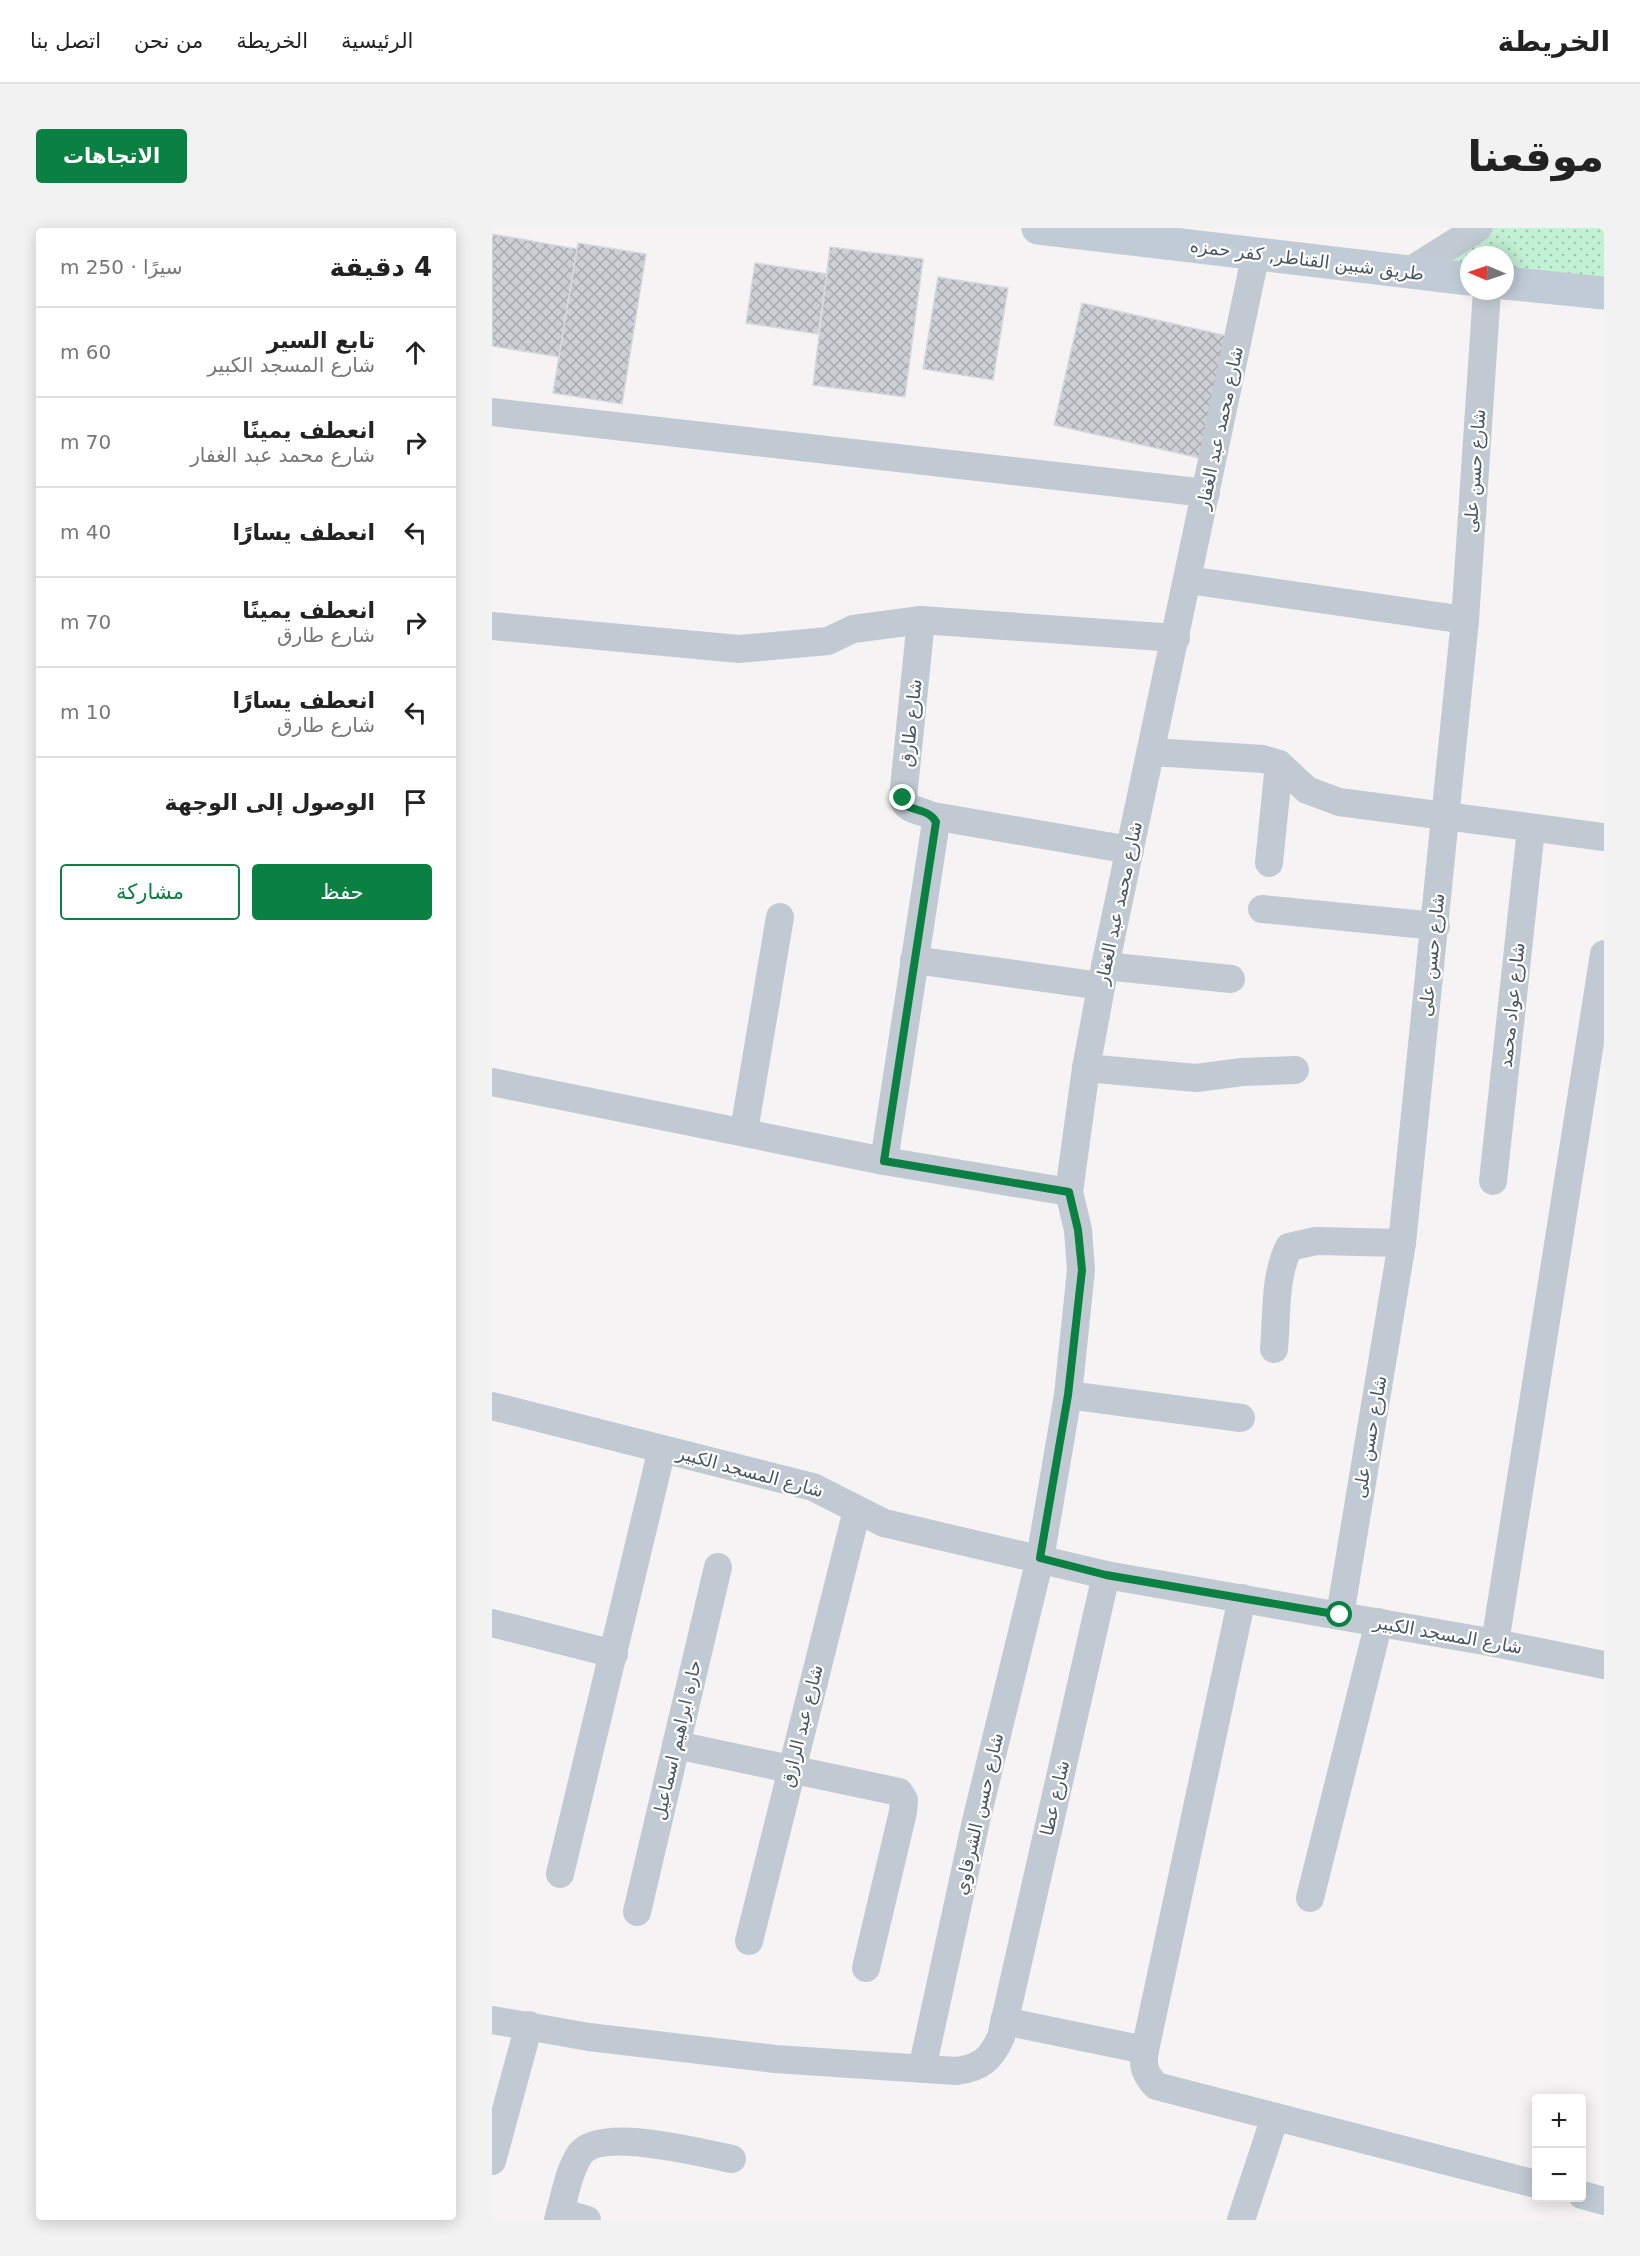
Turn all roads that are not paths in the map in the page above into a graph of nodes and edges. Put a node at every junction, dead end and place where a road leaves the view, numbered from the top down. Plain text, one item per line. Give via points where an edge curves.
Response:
1 (1038, 228) edge
2 (1478, 228) edge
3 (1256, 253) junction
4 (1408, 272) junction
5 (1460, 278) edge
6 (1514, 284) edge
7 (1604, 293) edge
8 (1486, 300) edge
9 (492, 412) edge
10 (1206, 493) junction
11 (1188, 580) junction
12 (921, 620) junction
13 (1466, 620) junction
14 (492, 626) edge
15 (1176, 638) junction
16 (1152, 752) junction
17 (1279, 764) junction
18 (1446, 815) junction
19 (933, 816) junction
20 (1531, 829) junction
21 (1604, 837) edge
22 (1130, 850) junction
23 (1269, 863) dead end
24 (1262, 909) dead end
25 (780, 917) dead end
26 (1436, 926) junction
27 (1604, 954) edge
28 (914, 960) junction
29 (1103, 976) junction
30 (1232, 979) dead end
31 (1086, 1068) junction
32 (1295, 1070) dead end
33 (492, 1082) edge
34 (744, 1131) junction
35 (884, 1161) junction
36 (1493, 1181) dead end
37 (1069, 1192) junction
38 (1402, 1244) junction
39 (1274, 1349) dead end
40 (1068, 1395) junction
41 (492, 1406) edge
42 (1241, 1418) dead end
43 (662, 1449) junction
44 (857, 1510) junction
45 (1040, 1558) junction
46 (718, 1567) dead end
47 (1106, 1575) junction
48 (1242, 1598) junction
49 (1340, 1615) junction
50 (1379, 1622) junction
51 (492, 1623) edge
52 (1495, 1643) junction
53 (614, 1654) junction
54 (1604, 1665) edge
55 (676, 1745) junction
56 (791, 1769) junction
57 (560, 1874) dead end
58 (1310, 1898) dead end
59 (637, 1912) dead end
60 (749, 1941) dead end
61 (866, 1968) dead end
62 (492, 2020) edge
63 (1004, 2021) junction
64 (530, 2025) junction
65 (1145, 2050) junction
66 (922, 2070) junction
67 (1275, 2117) junction
68 (732, 2158) dead end
69 (492, 2161) edge
70 (1532, 2183) edge
71 (1586, 2196) edge
72 (1604, 2201) edge
73 (559, 2216) edge
74 (587, 2220) edge
75 (1240, 2220) edge

1 - 3 main road, طريق شبين القناطر, كفر حمزه
2 - 4 street
3 - 4 main road, طريق شبين القناطر, كفر حمزه
3 - 10 street, شارع محمد عبد الغفار
4 - 5 main road, طريق شبين القناطر, كفر حمزه
6 - 7 main road
8 - 13 street, شارع حسن على
9 - 10 street
10 - 11 street, شارع محمد عبد الغفار
11 - 13 street
11 - 15 street, شارع محمد عبد الغفار
12 - 14 street via 853,629 828,641 739,649
12 - 15 street
12 - 19 street, شارع طارق via 903,798 910,809
13 - 18 street, شارع حسن على
15 - 16 street, شارع محمد عبد الغفار
16 - 17 street via 1263,759
16 - 22 street, شارع محمد عبد الغفار
17 - 18 street via 1307,790 1339,802
17 - 23 street
18 - 20 street
18 - 26 street, شارع حسن على
19 - 22 street, شارع طارق
19 - 28 street via 935,829
20 - 21 street
20 - 36 street, شارع عواد محمد
22 - 29 street, شارع محمد عبد الغفار
24 - 26 street
25 - 34 street
26 - 38 street, شارع حسن على
27 - 52 street
28 - 29 street
28 - 35 street
29 - 30 street
29 - 31 street, شارع محمد عبد الغفار
31 - 32 street via 1196,1078
31 - 37 street, شارع محمد عبد الغفار
33 - 34 street
34 - 35 street
35 - 37 street
37 - 40 street, شارع محمد عبد الغفار via 1082,1270
38 - 39 street via 1316,1241 1289,1247 1280,1273
38 - 49 street, شارع حسن على
40 - 42 street
40 - 45 street, شارع محمد عبد الغفار
41 - 43 street, شارع المسجد الكبير
43 - 44 street, شارع المسجد الكبير via 813,1487
43 - 53 street
44 - 45 street, شارع المسجد الكبير via 884,1524
44 - 56 street, شارع عبد الرازق
45 - 47 street, شارع المسجد الكبير
45 - 66 street, شارع حسن الشرقاوي via 976,1821
46 - 55 street, حارة ابراهيم اسماعيل
47 - 48 street, شارع المسجد الكبير
47 - 63 street, شارع عطا
48 - 49 street, شارع المسجد الكبير
48 - 65 street
49 - 50 street, شارع المسجد الكبير
50 - 52 street, شارع المسجد الكبير
50 - 58 street
51 - 53 street
52 - 54 street, شارع المسجد الكبير
53 - 57 street
55 - 56 street
55 - 59 street, حارة ابراهيم اسماعيل
56 - 60 street, شارع عبد الرازق
56 - 61 street via 890,1789 899,1792 904,1800
62 - 64 street, شارع عطا
63 - 65 street
63 - 66 street, شارع عطا via 991,2058 974,2069
64 - 66 street, شارع عطا via 589,2037 776,2059
64 - 69 street
65 - 67 street via 1146,2075 1156,2086
67 - 70 street
67 - 75 street
68 - 73 street via 618,2140 590,2145 574,2167
71 - 72 street
73 - 74 street

